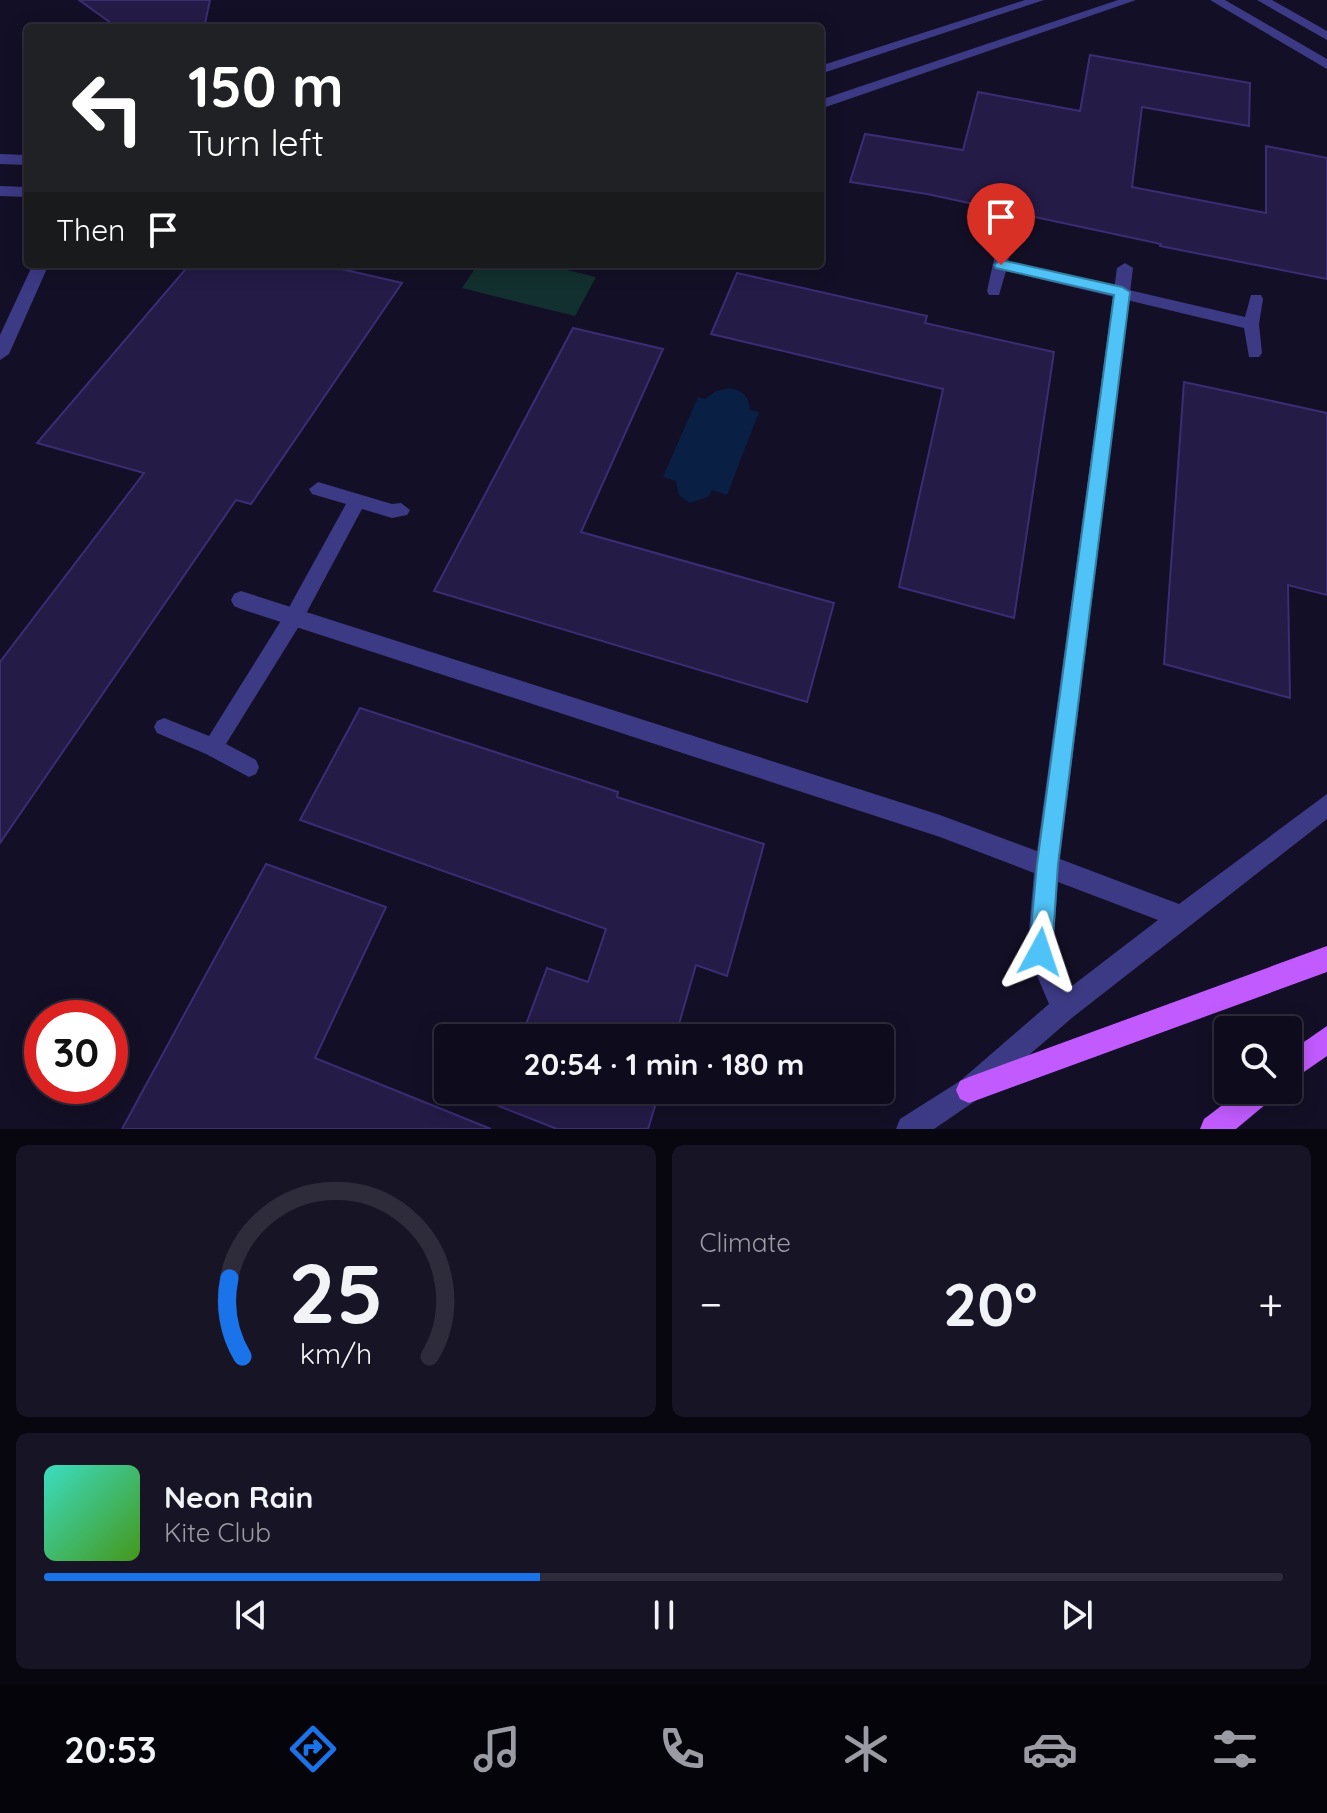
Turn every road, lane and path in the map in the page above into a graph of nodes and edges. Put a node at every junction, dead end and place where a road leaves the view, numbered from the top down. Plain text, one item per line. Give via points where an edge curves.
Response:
1 (1038, 0) edge
2 (1130, 0) edge
3 (1216, 0) edge
4 (1263, 0) edge
5 (1327, 36) edge
6 (1327, 65) edge
7 (824, 69) edge
8 (824, 104) edge
9 (0, 159) edge
10 (24, 160) edge
11 (0, 191) edge
12 (24, 192) edge
13 (1005, 241) dead end
14 (1001, 265) junction
15 (39, 268) edge
16 (1124, 280) junction
17 (994, 291) dead end
18 (1256, 299) dead end
19 (1251, 324) junction
20 (1254, 353) dead end
21 (0, 354) edge
22 (318, 489) dead end
23 (357, 501) junction
24 (401, 510) dead end
25 (241, 600) dead end
26 (294, 617) junction
27 (164, 727) dead end
28 (213, 747) junction
29 (249, 767) dead end
30 (1327, 805) edge
31 (1047, 864) junction
32 (1181, 917) junction
33 (1327, 959) edge
34 (1064, 1008) junction
35 (1327, 1039) edge
36 (1302, 1059) edge
37 (969, 1090) junction
38 (1245, 1104) edge
39 (910, 1129) edge
40 (1214, 1129) edge

1 - 7 street
2 - 8 street
3 - 6 street
4 - 5 street
9 - 10 street
11 - 12 street
13 - 14 lane
14 - 16 lane
14 - 17 lane
15 - 21 street
16 - 19 lane
16 - 31 street
18 - 19 lane
19 - 20 lane
22 - 23 lane
23 - 24 lane
23 - 26 lane
25 - 26 street
26 - 28 lane
26 - 31 street
27 - 28 lane
28 - 29 lane
30 - 32 street
31 - 32 street
31 - 34 street via 1040,952
32 - 34 street
33 - 37 main road
34 - 37 street
35 - 36 main road
37 - 39 street
38 - 40 main road

